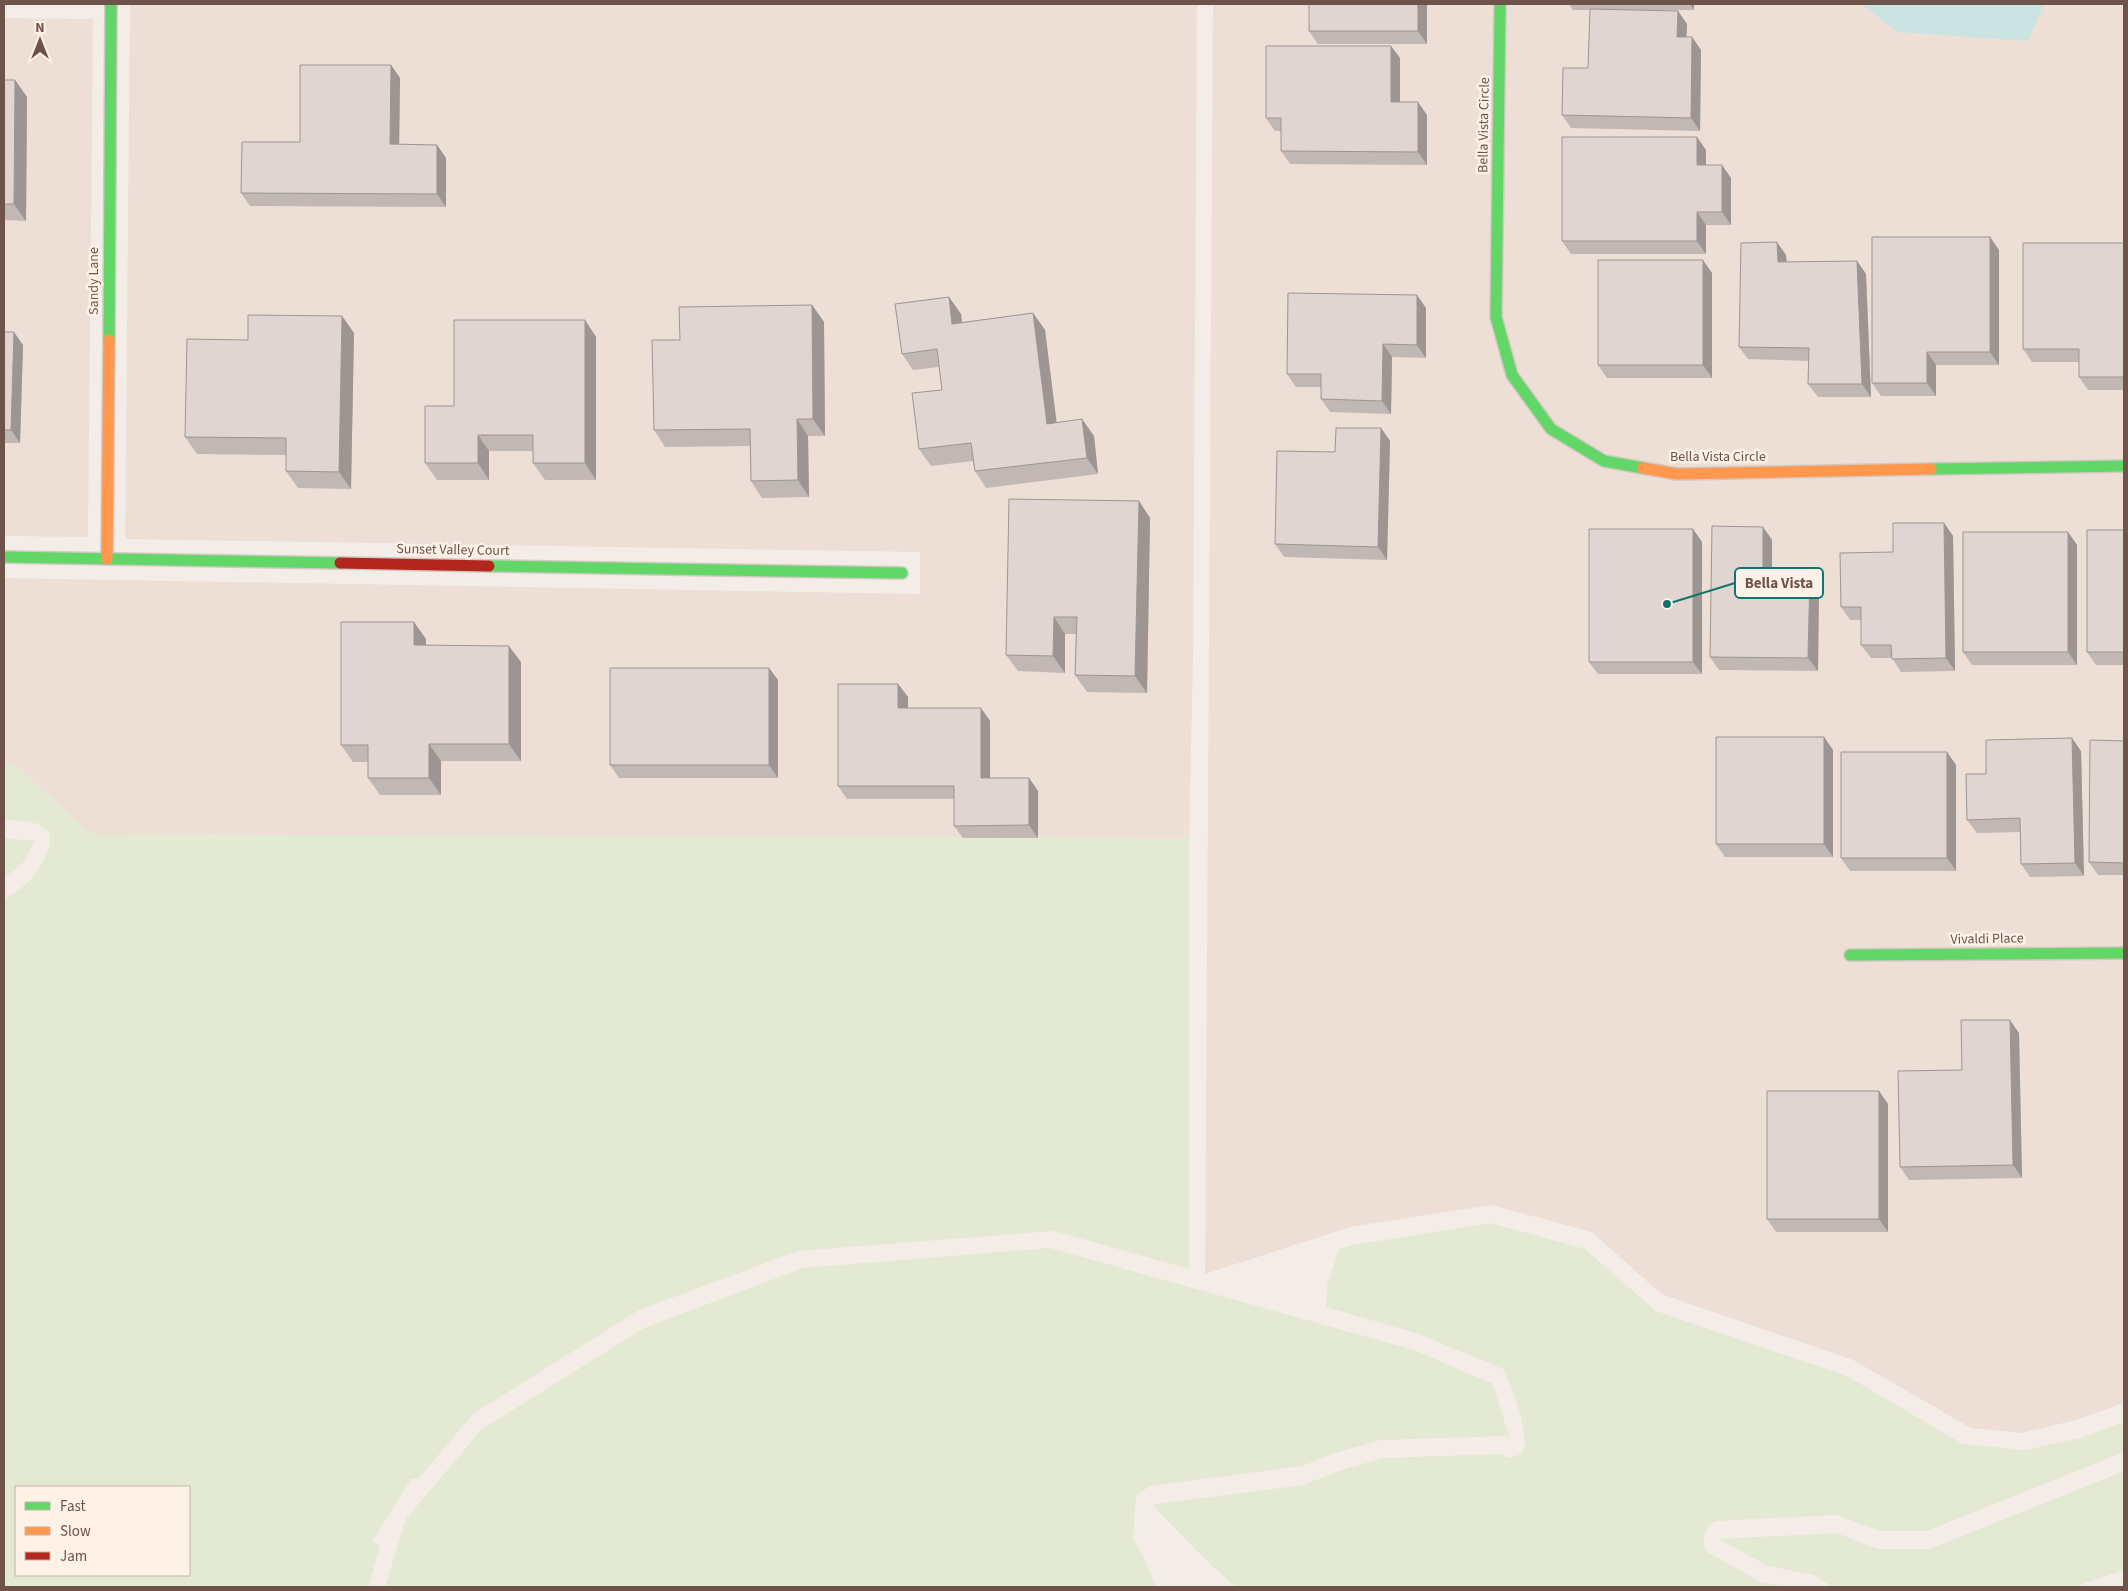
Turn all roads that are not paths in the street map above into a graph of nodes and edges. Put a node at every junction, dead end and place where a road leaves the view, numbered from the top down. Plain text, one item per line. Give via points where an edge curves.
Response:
1 (111, 4) edge
2 (1500, 4) edge
3 (2124, 466) edge
4 (4, 557) edge
5 (107, 559) junction
6 (902, 573) dead end
7 (2124, 953) edge
8 (1850, 955) dead end

1 - 5 street, Sandy Lane
2 - 3 street, Bella Vista Circle via 1496,317 1512,375 1551,429 1604,461 1676,474
4 - 5 street, Sunset Valley Court
5 - 6 street, Sunset Valley Court
7 - 8 street, Vivaldi Place

